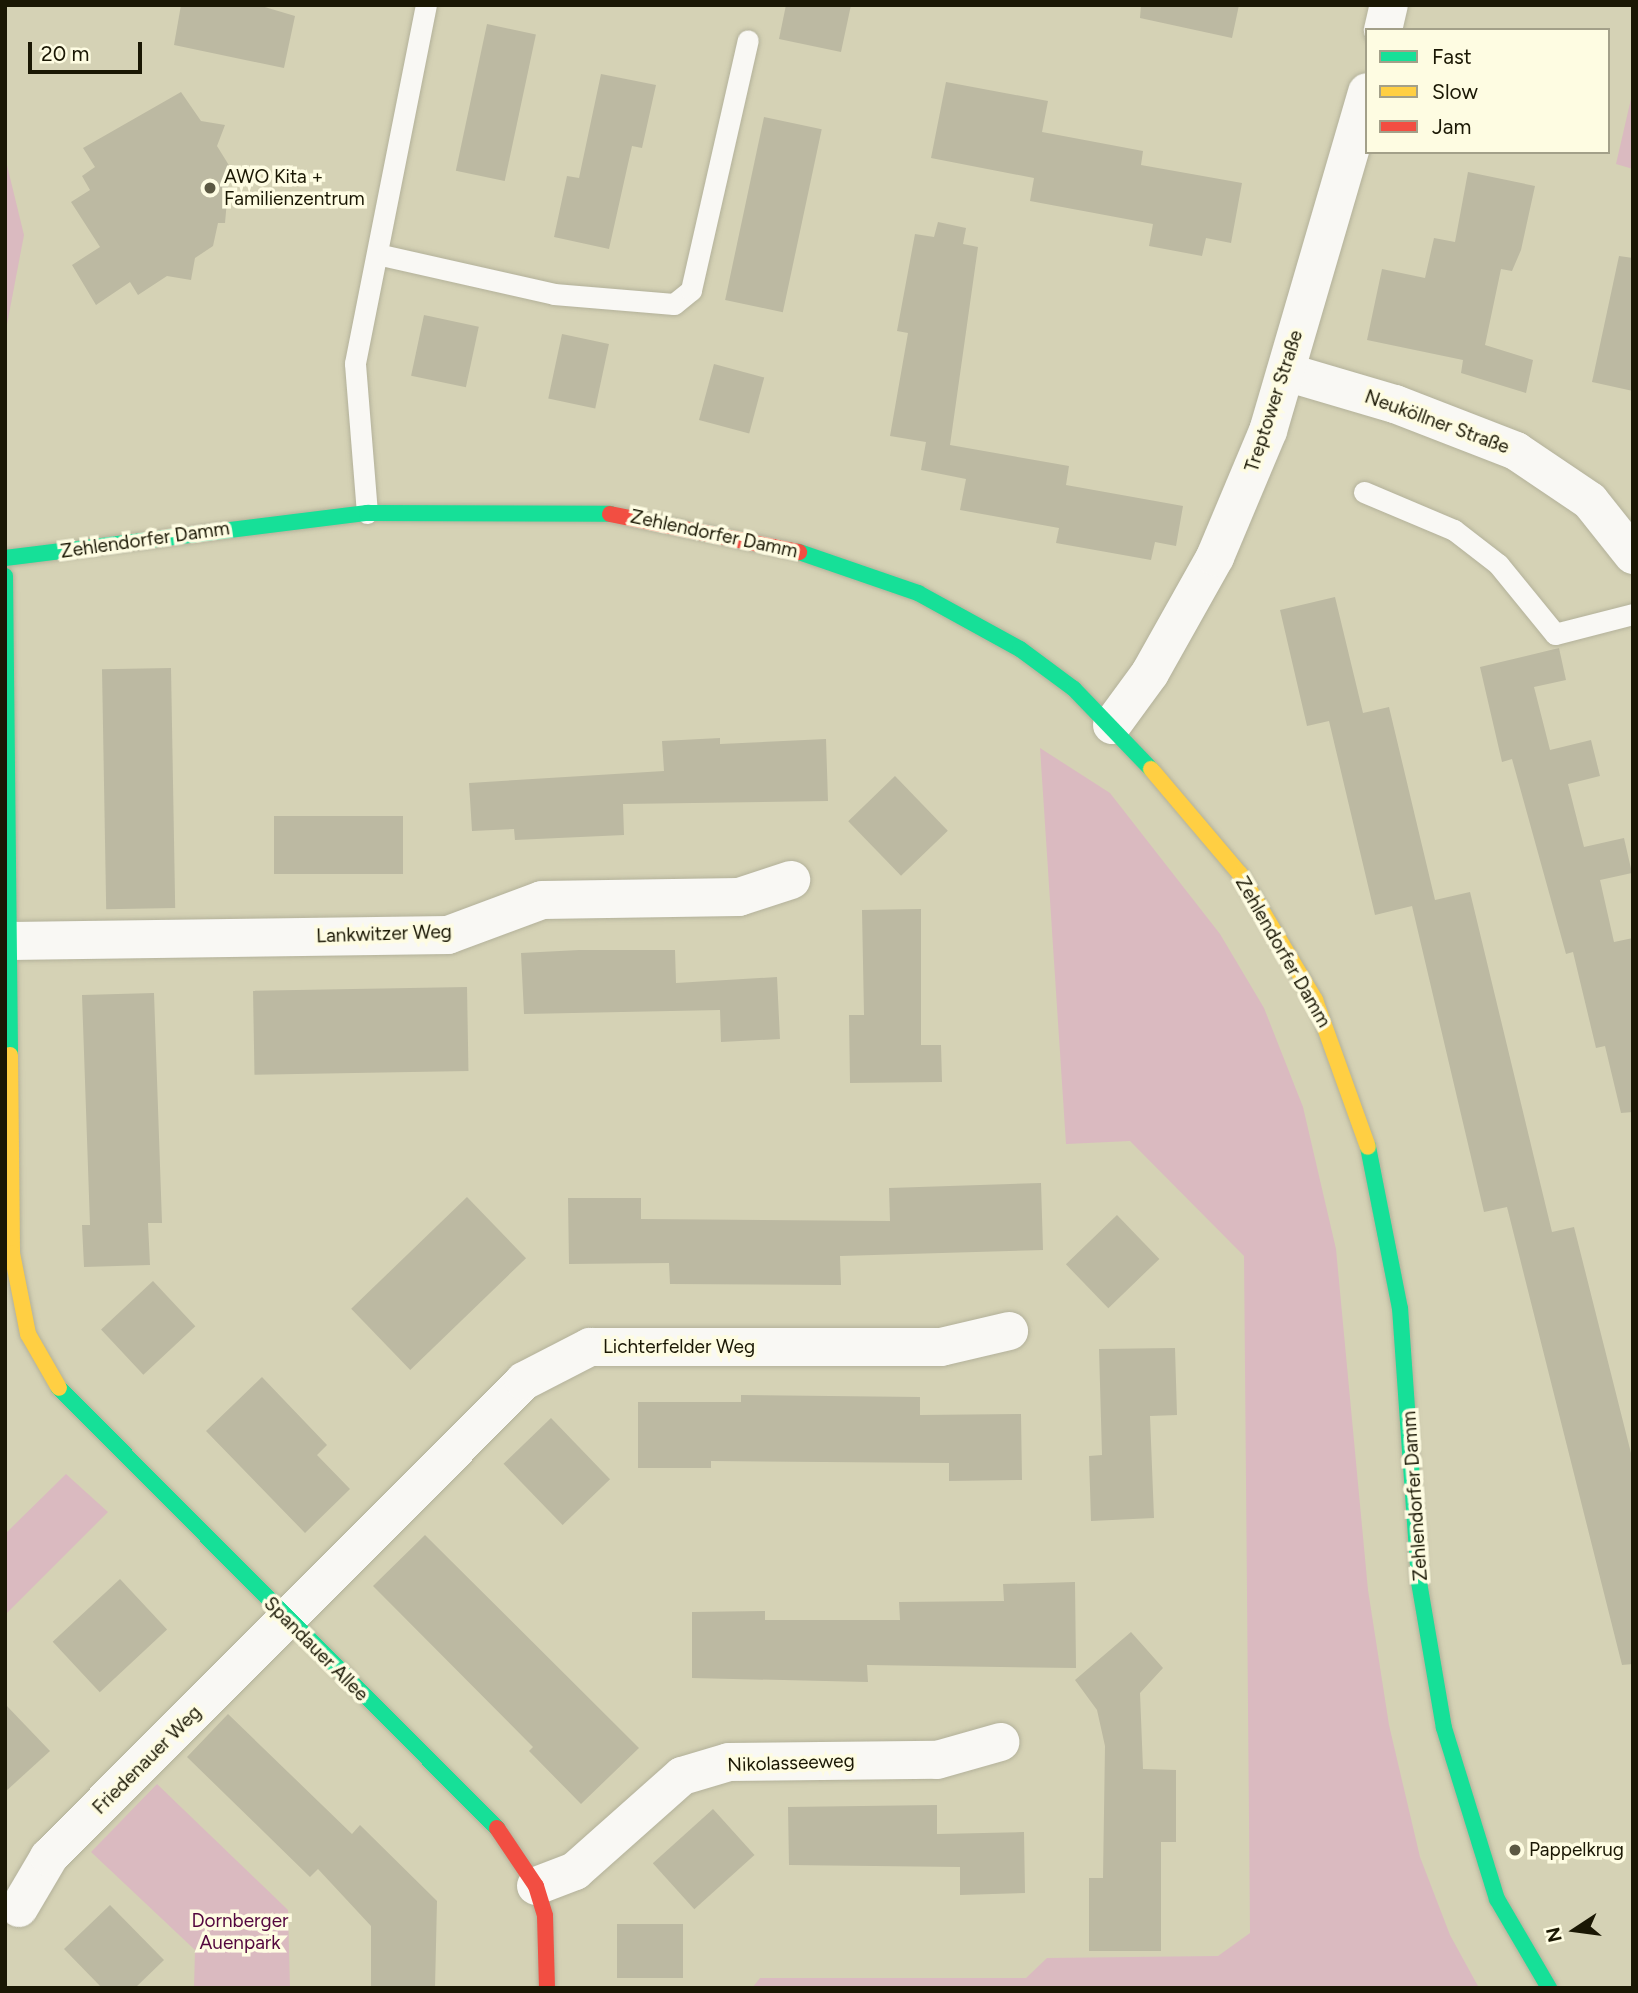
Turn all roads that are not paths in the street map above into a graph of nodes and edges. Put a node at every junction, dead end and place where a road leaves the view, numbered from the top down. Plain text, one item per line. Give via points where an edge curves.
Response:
1 (426, 5) edge
2 (1389, 5) edge
3 (1383, 28) edge
4 (748, 40) dead end
5 (1365, 99) edge
6 (377, 254) junction
7 (1286, 372) junction
8 (1364, 492) dead end
9 (367, 513) junction
10 (1633, 555) edge
11 (5, 558) edge
12 (5, 576) edge
13 (1633, 614) edge
14 (1112, 725) junction
15 (791, 880) dead end
16 (11, 941) junction
17 (1009, 1331) dead end
18 (16, 1335) edge
19 (285, 1619) junction
20 (1000, 1742) dead end
21 (536, 1886) junction
22 (19, 1908) dead end
23 (547, 1988) edge
24 (1549, 1988) edge

1 - 6 lane
2 - 3 street
4 - 6 lane via 691,290 674,304 554,294
5 - 7 street, Treptower Straße
6 - 9 lane via 355,363
7 - 10 street, Neuköllner Straße via 1395,404 1516,451 1590,501
7 - 14 street, Treptower Straße via 1215,557
8 - 13 lane via 1454,530 1498,564 1555,634
9 - 11 street, Zehlendorfer Damm
9 - 14 street, Zehlendorfer Damm via 537,509 623,515 811,554 918,593 1020,649
12 - 16 street, Spandauer Allee
14 - 24 street, Zehlendorfer Damm via 1240,874 1315,1000 1345,1070 1382,1196 1399,1295 1419,1582 1444,1728 1497,1899
15 - 16 street, Lankwitzer Weg via 738,897 542,900 448,935
16 - 18 street, Spandauer Allee
17 - 19 street, Lichterfelder Weg via 941,1348 590,1347 524,1381
18 - 19 street, Spandauer Allee via 86,1419
19 - 21 street, Spandauer Allee via 503,1833
19 - 22 street, Friedenauer Weg via 48,1857
20 - 21 street, Nikolasseeweg via 937,1760 729,1762 682,1776 575,1871
21 - 23 street, Spandauer Allee via 545,1916

